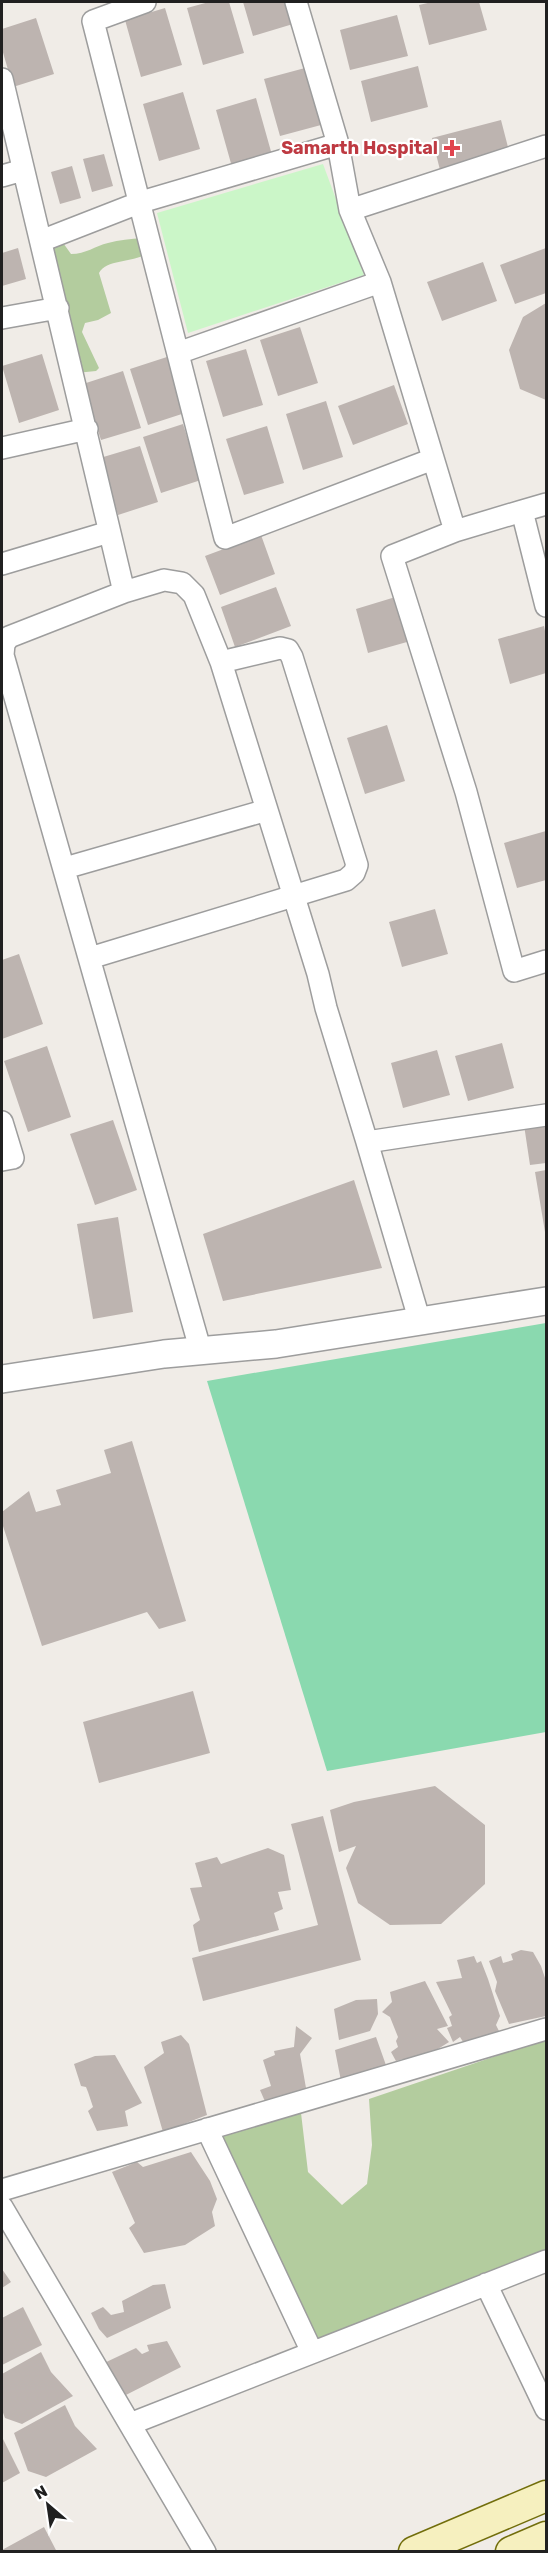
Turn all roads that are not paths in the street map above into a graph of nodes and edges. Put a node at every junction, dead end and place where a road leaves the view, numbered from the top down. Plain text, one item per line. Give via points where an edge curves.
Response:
1 (145, 2) edge
2 (296, 2) edge
3 (2, 80) edge
4 (338, 144) junction
5 (546, 146) edge
6 (23, 170) junction
7 (2, 176) edge
8 (141, 202) junction
9 (350, 210) junction
10 (41, 241) junction
11 (380, 282) junction
12 (58, 308) junction
13 (2, 318) edge
14 (178, 354) junction
15 (87, 429) junction
16 (2, 448) edge
17 (433, 459) junction
18 (546, 504) edge
19 (522, 511) junction
20 (455, 531) junction
21 (109, 532) junction
22 (2, 564) edge
23 (124, 592) junction
24 (546, 606) edge
25 (221, 662) junction
26 (267, 810) junction
27 (65, 868) junction
28 (294, 897) junction
29 (90, 958) junction
30 (546, 961) edge
31 (546, 1115) edge
32 (2, 1122) edge
33 (367, 1142) junction
34 (2, 1160) edge
35 (546, 1301) edge
36 (420, 1322) junction
37 (201, 1352) junction
38 (2, 1379) edge
39 (546, 2030) edge
40 (207, 2129) junction
41 (2, 2190) edge
42 (2, 2207) edge
43 (546, 2261) edge
44 (486, 2284) junction
45 (312, 2352) junction
46 (546, 2409) edge
47 (130, 2424) junction
48 (546, 2496) edge
49 (546, 2538) edge
50 (205, 2552) edge
51 (414, 2552) edge
52 (511, 2552) edge

1 - 8 street via 93,21
2 - 4 street
3 - 6 street
4 - 8 street
4 - 9 street
5 - 9 street
6 - 7 street
6 - 10 street
8 - 10 street
8 - 14 street
9 - 11 street
10 - 12 street
11 - 14 street
11 - 17 street
12 - 13 street
12 - 15 street
14 - 17 street via 225,538
15 - 16 street
15 - 21 street
17 - 20 street
18 - 19 street
19 - 20 street
19 - 24 street
20 - 30 street via 392,556 466,792 514,971
21 - 22 street
21 - 23 street
23 - 25 street via 164,580 182,583 194,595
23 - 27 street via 9,636 4,644 3,655
25 - 26 street
25 - 28 street via 280,648 288,650 296,668 357,865 346,880
26 - 27 street
26 - 28 street
27 - 29 street
28 - 29 street
28 - 33 street
29 - 37 street
31 - 33 street
32 - 34 street via 13,1158
33 - 36 street
35 - 36 street
36 - 37 street
37 - 38 street
39 - 40 street
40 - 41 street
40 - 45 street
42 - 47 street
43 - 44 street
44 - 45 street
44 - 46 street
45 - 47 street
47 - 50 street
48 - 51 main road
49 - 52 main road

